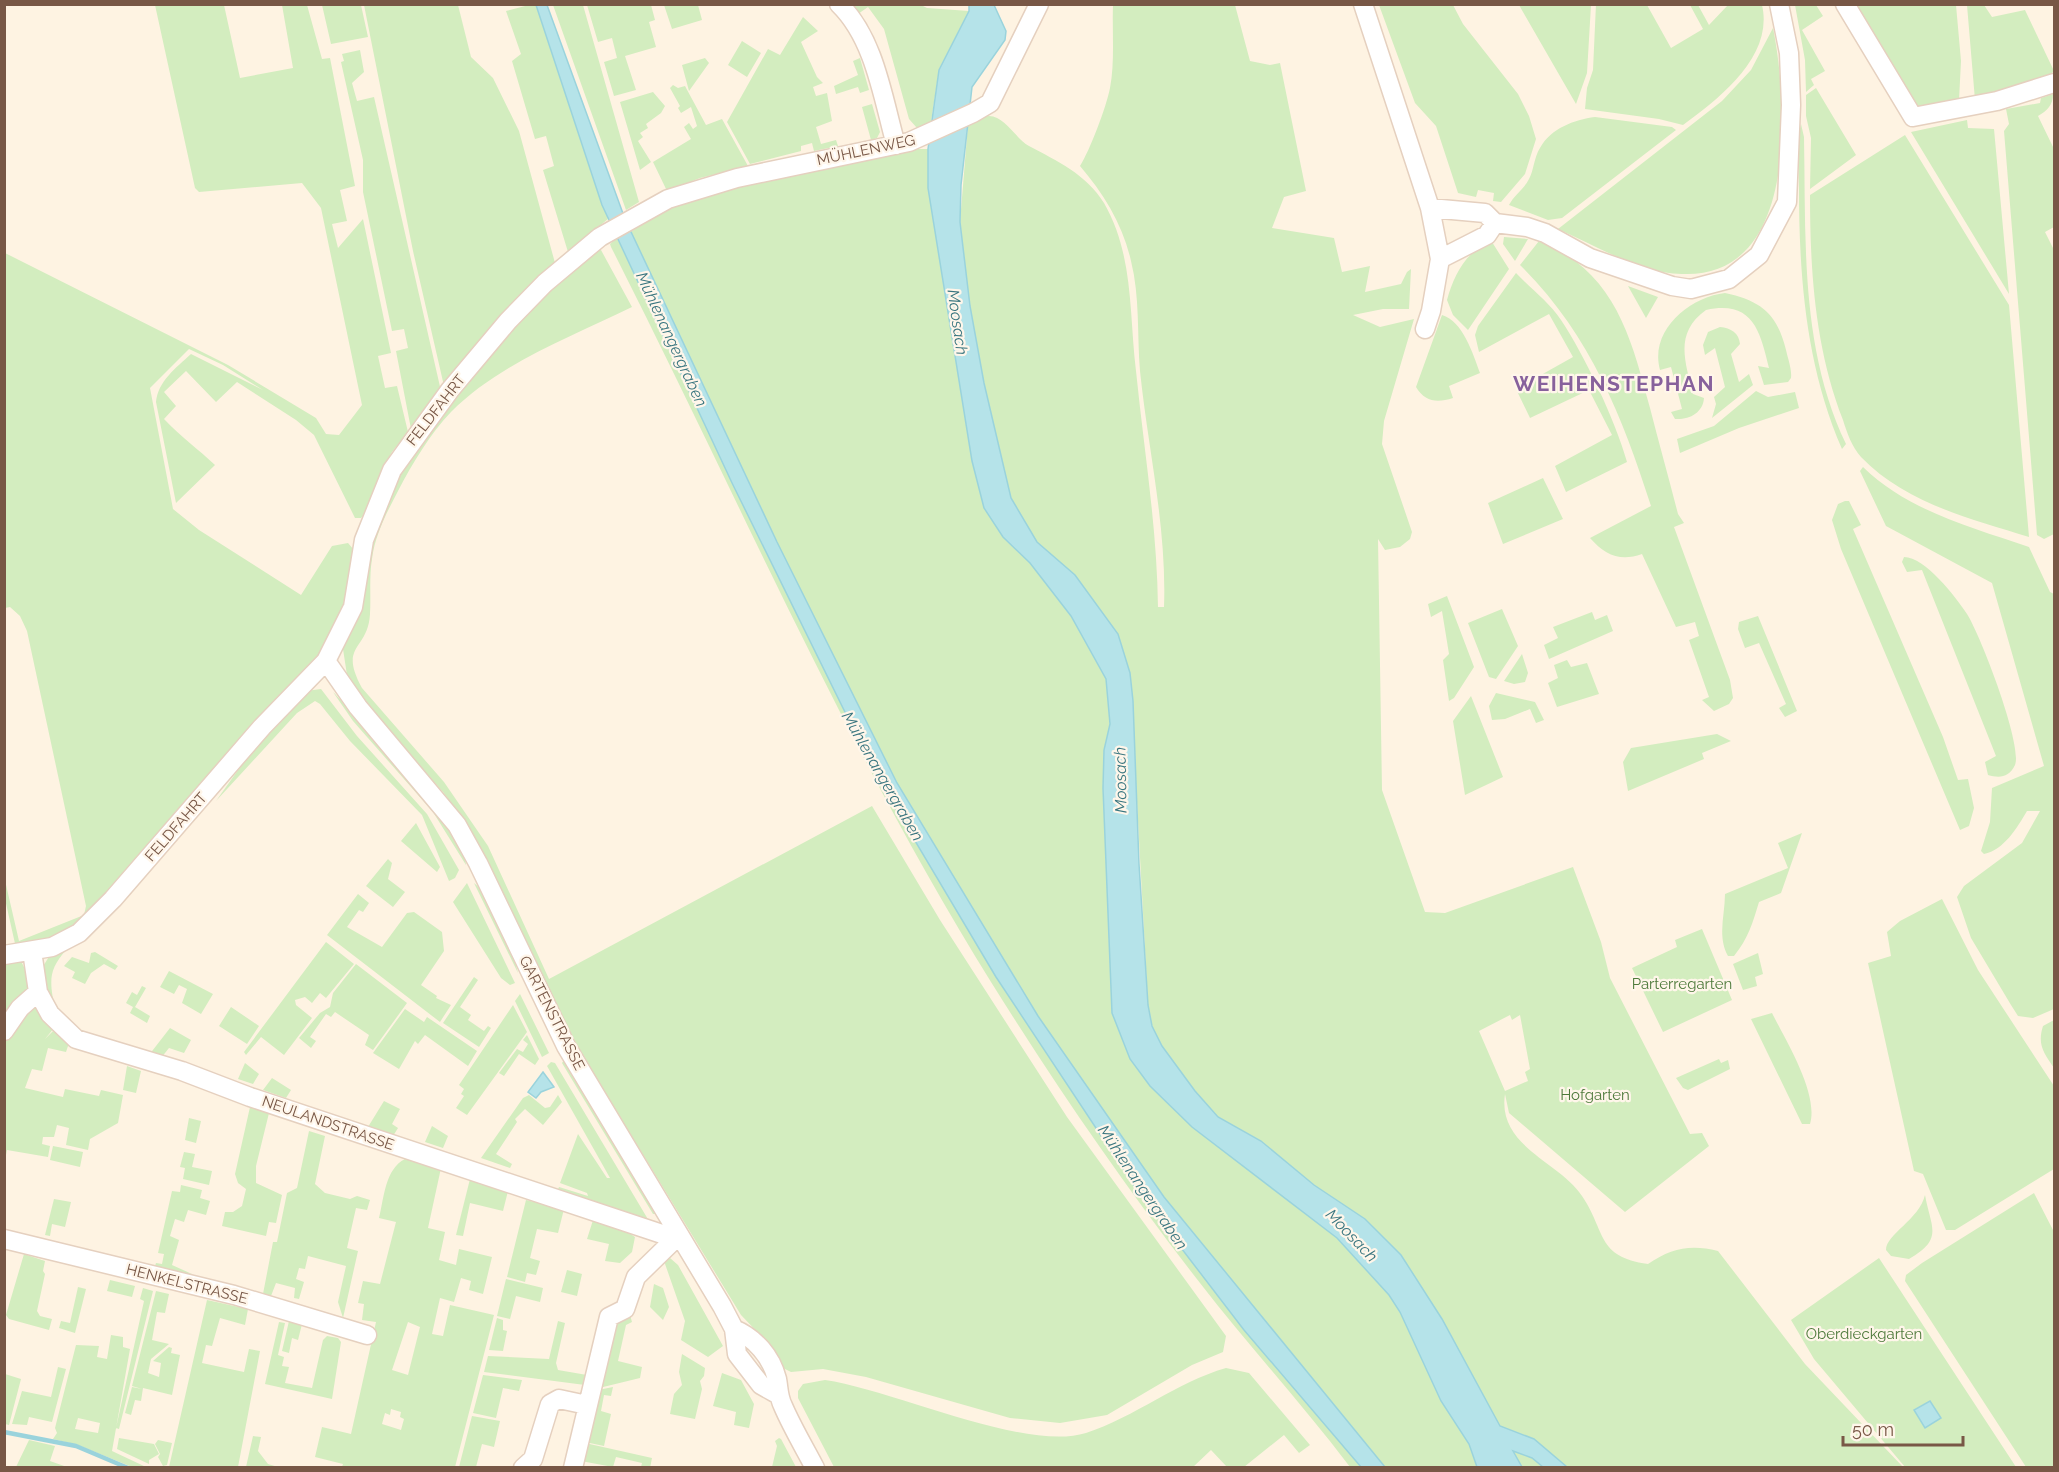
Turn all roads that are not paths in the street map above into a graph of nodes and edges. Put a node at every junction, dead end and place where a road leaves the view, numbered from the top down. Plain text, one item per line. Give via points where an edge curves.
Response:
1 (839, 4) edge
2 (1039, 4) edge
3 (1363, 4) edge
4 (1779, 4) edge
5 (1845, 4) edge
6 (2055, 84) edge
7 (896, 145) junction
8 (1430, 208) junction
9 (634, 218) joint
10 (1495, 223) junction
11 (1440, 259) junction
12 (1425, 329) dead end
13 (326, 661) junction
14 (32, 951) junction
15 (4, 955) edge
16 (38, 992) junction
17 (4, 1031) edge
18 (678, 1236) junction
19 (4, 1239) edge
20 (367, 1335) dead end
21 (588, 1405) junction
22 (523, 1467) edge
23 (573, 1467) edge
24 (815, 1467) edge

1 - 7 street via 856,24 868,50
2 - 7 street, MÜHLENWEG via 990,103 922,138
3 - 8 street
4 - 10 street via 1789,53 1787,202 1759,255 1729,279 1691,290 1672,286 1590,258 1545,233
5 - 6 street via 1913,117 1997,101
7 - 9 street, MÜHLENWEG via 708,186 668,199
8 - 10 street via 1485,213
8 - 11 street
9 - 13 street, FELDFAHRT via 578,253 519,309 407,447 371,517 353,607
10 - 11 street via 1487,236
11 - 12 street
13 - 14 street, FELDFAHRT via 262,727 98,915 65,943
13 - 18 street, GARTENSTRASSE via 358,707 456,825 566,1046
14 - 15 street, FELDFAHRT
14 - 16 street, NEULANDSTRASSE
16 - 17 street via 20,1008
16 - 18 street, NEULANDSTRASSE via 65,1031 88,1044 189,1074 662,1234
18 - 21 street via 636,1277 626,1309 609,1317
18 - 24 street, GARTENSTRASSE via 734,1329 737,1354 761,1385 777,1394
19 - 20 street, HENKELSTRASSE via 234,1295
21 - 22 street via 559,1399 550,1404 533,1459
21 - 23 street

